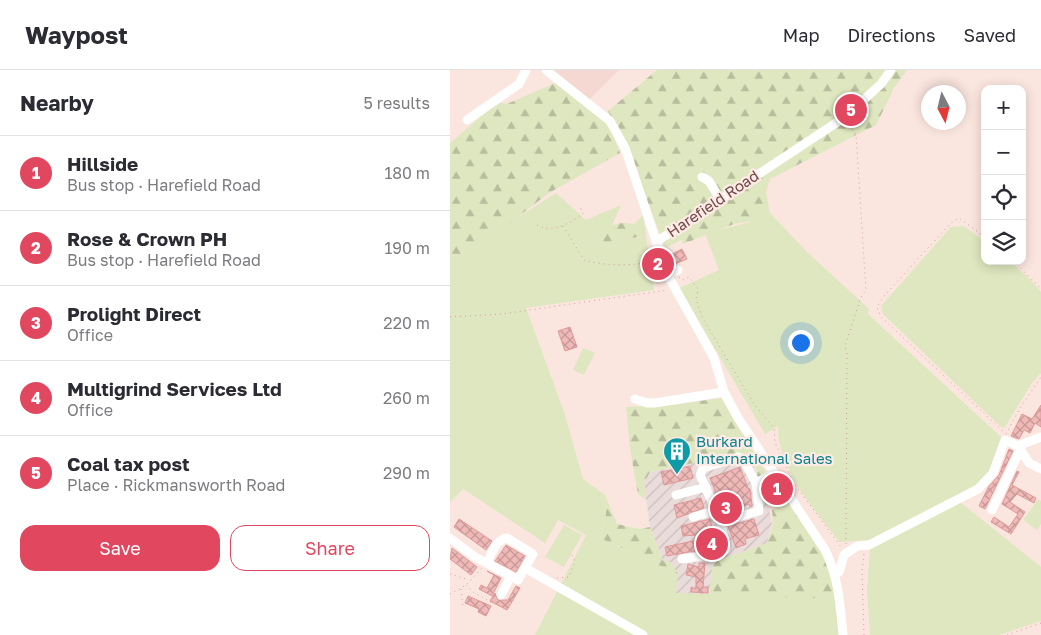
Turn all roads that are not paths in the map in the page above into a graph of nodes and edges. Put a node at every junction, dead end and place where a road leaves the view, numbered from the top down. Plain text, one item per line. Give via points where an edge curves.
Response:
1 (526, 70) edge
2 (546, 70) edge
3 (891, 70) edge
4 (467, 120) dead end
5 (702, 177) dead end
6 (720, 199) junction
7 (656, 242) junction
8 (724, 392) junction
9 (635, 399) dead end
10 (1041, 437) edge
11 (1019, 448) junction
12 (1041, 469) edge
13 (773, 474) junction
14 (756, 483) junction
15 (706, 487) junction
16 (676, 495) dead end
17 (992, 510) dead end
18 (716, 511) junction
19 (693, 517) dead end
20 (721, 522) junction
21 (450, 538) edge
22 (682, 559) dead end
23 (487, 562) junction
24 (525, 568) junction
25 (835, 574) junction
26 (511, 576) junction
27 (501, 595) dead end
28 (643, 635) edge
29 (843, 635) edge

1 - 4 street via 519,84
2 - 7 street via 610,121 625,148
3 - 6 street, Harefield Road via 881,84 840,119
5 - 6 street via 709,181
6 - 7 street, Harefield Road
7 - 8 street, Harefield Road via 667,274 676,277 714,358
8 - 9 street via 656,403
8 - 13 street, Harefield Road
10 - 11 street
11 - 12 street via 1029,464
11 - 17 street
11 - 25 street via 1006,437 993,473 978,489 865,546 857,546 844,555 839,572
13 - 14 street
13 - 25 street, Harefield Road via 825,550
14 - 15 street via 743,459 738,457 703,468 700,474
14 - 20 street via 759,510
15 - 16 street
15 - 18 street
18 - 19 street
18 - 20 street
20 - 22 street via 726,549 717,554
21 - 23 street
23 - 24 street via 498,542 507,538 533,554
23 - 26 street
24 - 26 street via 518,580
24 - 28 street
25 - 29 street, Harefield Road
26 - 27 street

